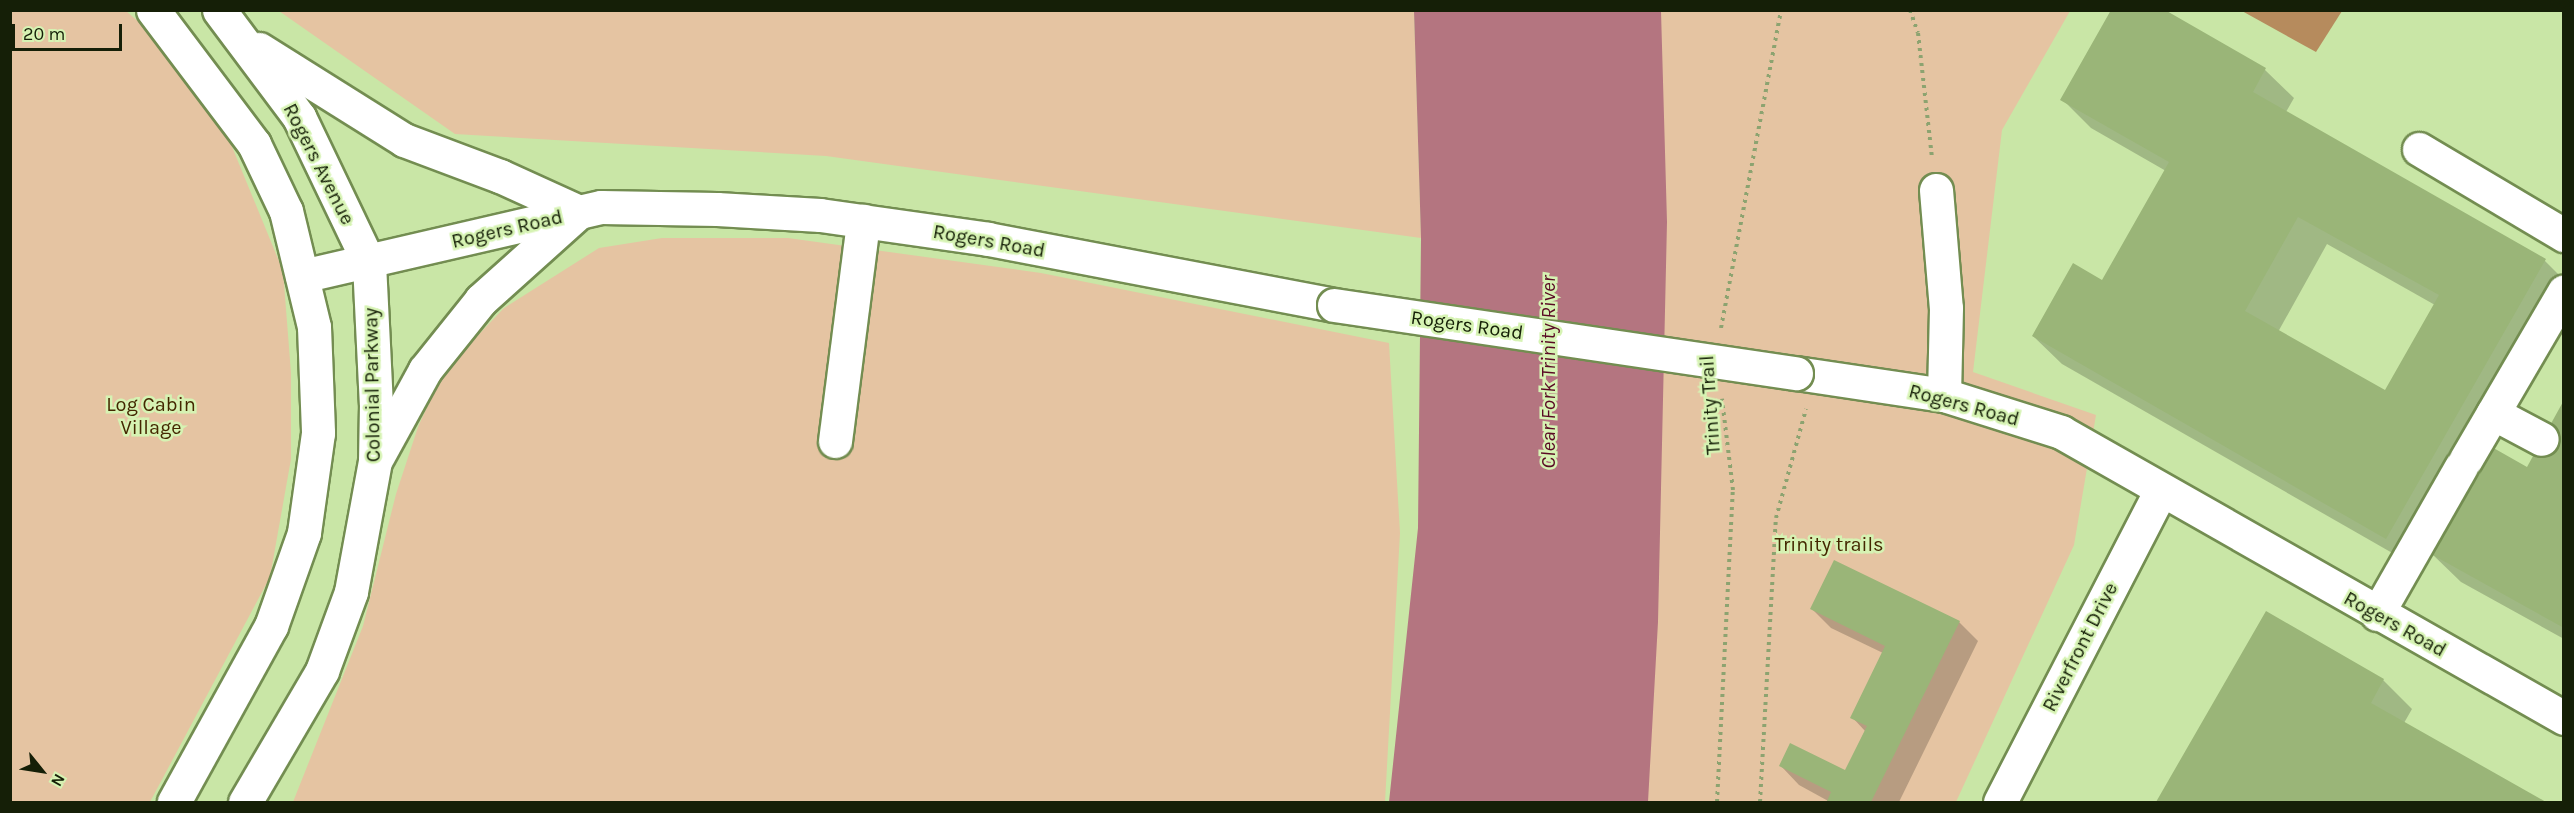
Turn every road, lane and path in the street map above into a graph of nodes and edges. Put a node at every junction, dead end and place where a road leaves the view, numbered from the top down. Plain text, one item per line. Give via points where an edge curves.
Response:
1 (153, 10) edge
2 (219, 10) edge
3 (1780, 10) edge
4 (1910, 10) edge
5 (240, 36) junction
6 (2419, 149) dead end
7 (1936, 190) joint
8 (579, 212) junction
9 (863, 221) junction
10 (2564, 235) edge
11 (369, 263) junction
12 (302, 276) junction
13 (2564, 291) edge
14 (1721, 337) dead end
15 (1808, 374) junction
16 (1722, 393) dead end
17 (1944, 395) junction
18 (2493, 413) junction
19 (2542, 439) dead end
20 (835, 441) dead end
21 (375, 461) junction
22 (2160, 492) junction
23 (2377, 614) junction
24 (2564, 718) edge
25 (174, 802) edge
26 (245, 802) edge
27 (1717, 802) edge
28 (1760, 802) edge
29 (2000, 802) edge

1 - 12 street via 254,144 286,211
2 - 5 street, Rogers Avenue
3 - 14 path, Trinity Trail
4 - 7 path via 1918,33
5 - 8 street via 404,140 500,176
5 - 11 street, Rogers Avenue via 299,117
6 - 10 street
7 - 17 street via 1946,308
8 - 9 street, Rogers Road via 601,207 717,209
8 - 11 street, Rogers Road
8 - 21 street via 482,300 425,370
9 - 15 street, Rogers Road, bridge via 988,239 1334,305
9 - 20 street
11 - 12 street, Rogers Road
11 - 21 street, Colonial Parkway
12 - 25 street via 314,327 318,433 304,533 271,626
13 - 18 street
15 - 17 street, Rogers Road
15 - 28 path via 1802,417 1776,518
16 - 27 path, Trinity Trail via 1733,490
17 - 22 street, Rogers Road via 2061,432
18 - 19 street
18 - 23 street
21 - 26 street, Colonial Parkway via 351,592 333,641 281,746
22 - 23 street, Rogers Road
22 - 29 street, Riverfront Drive
23 - 24 street, Rogers Road

